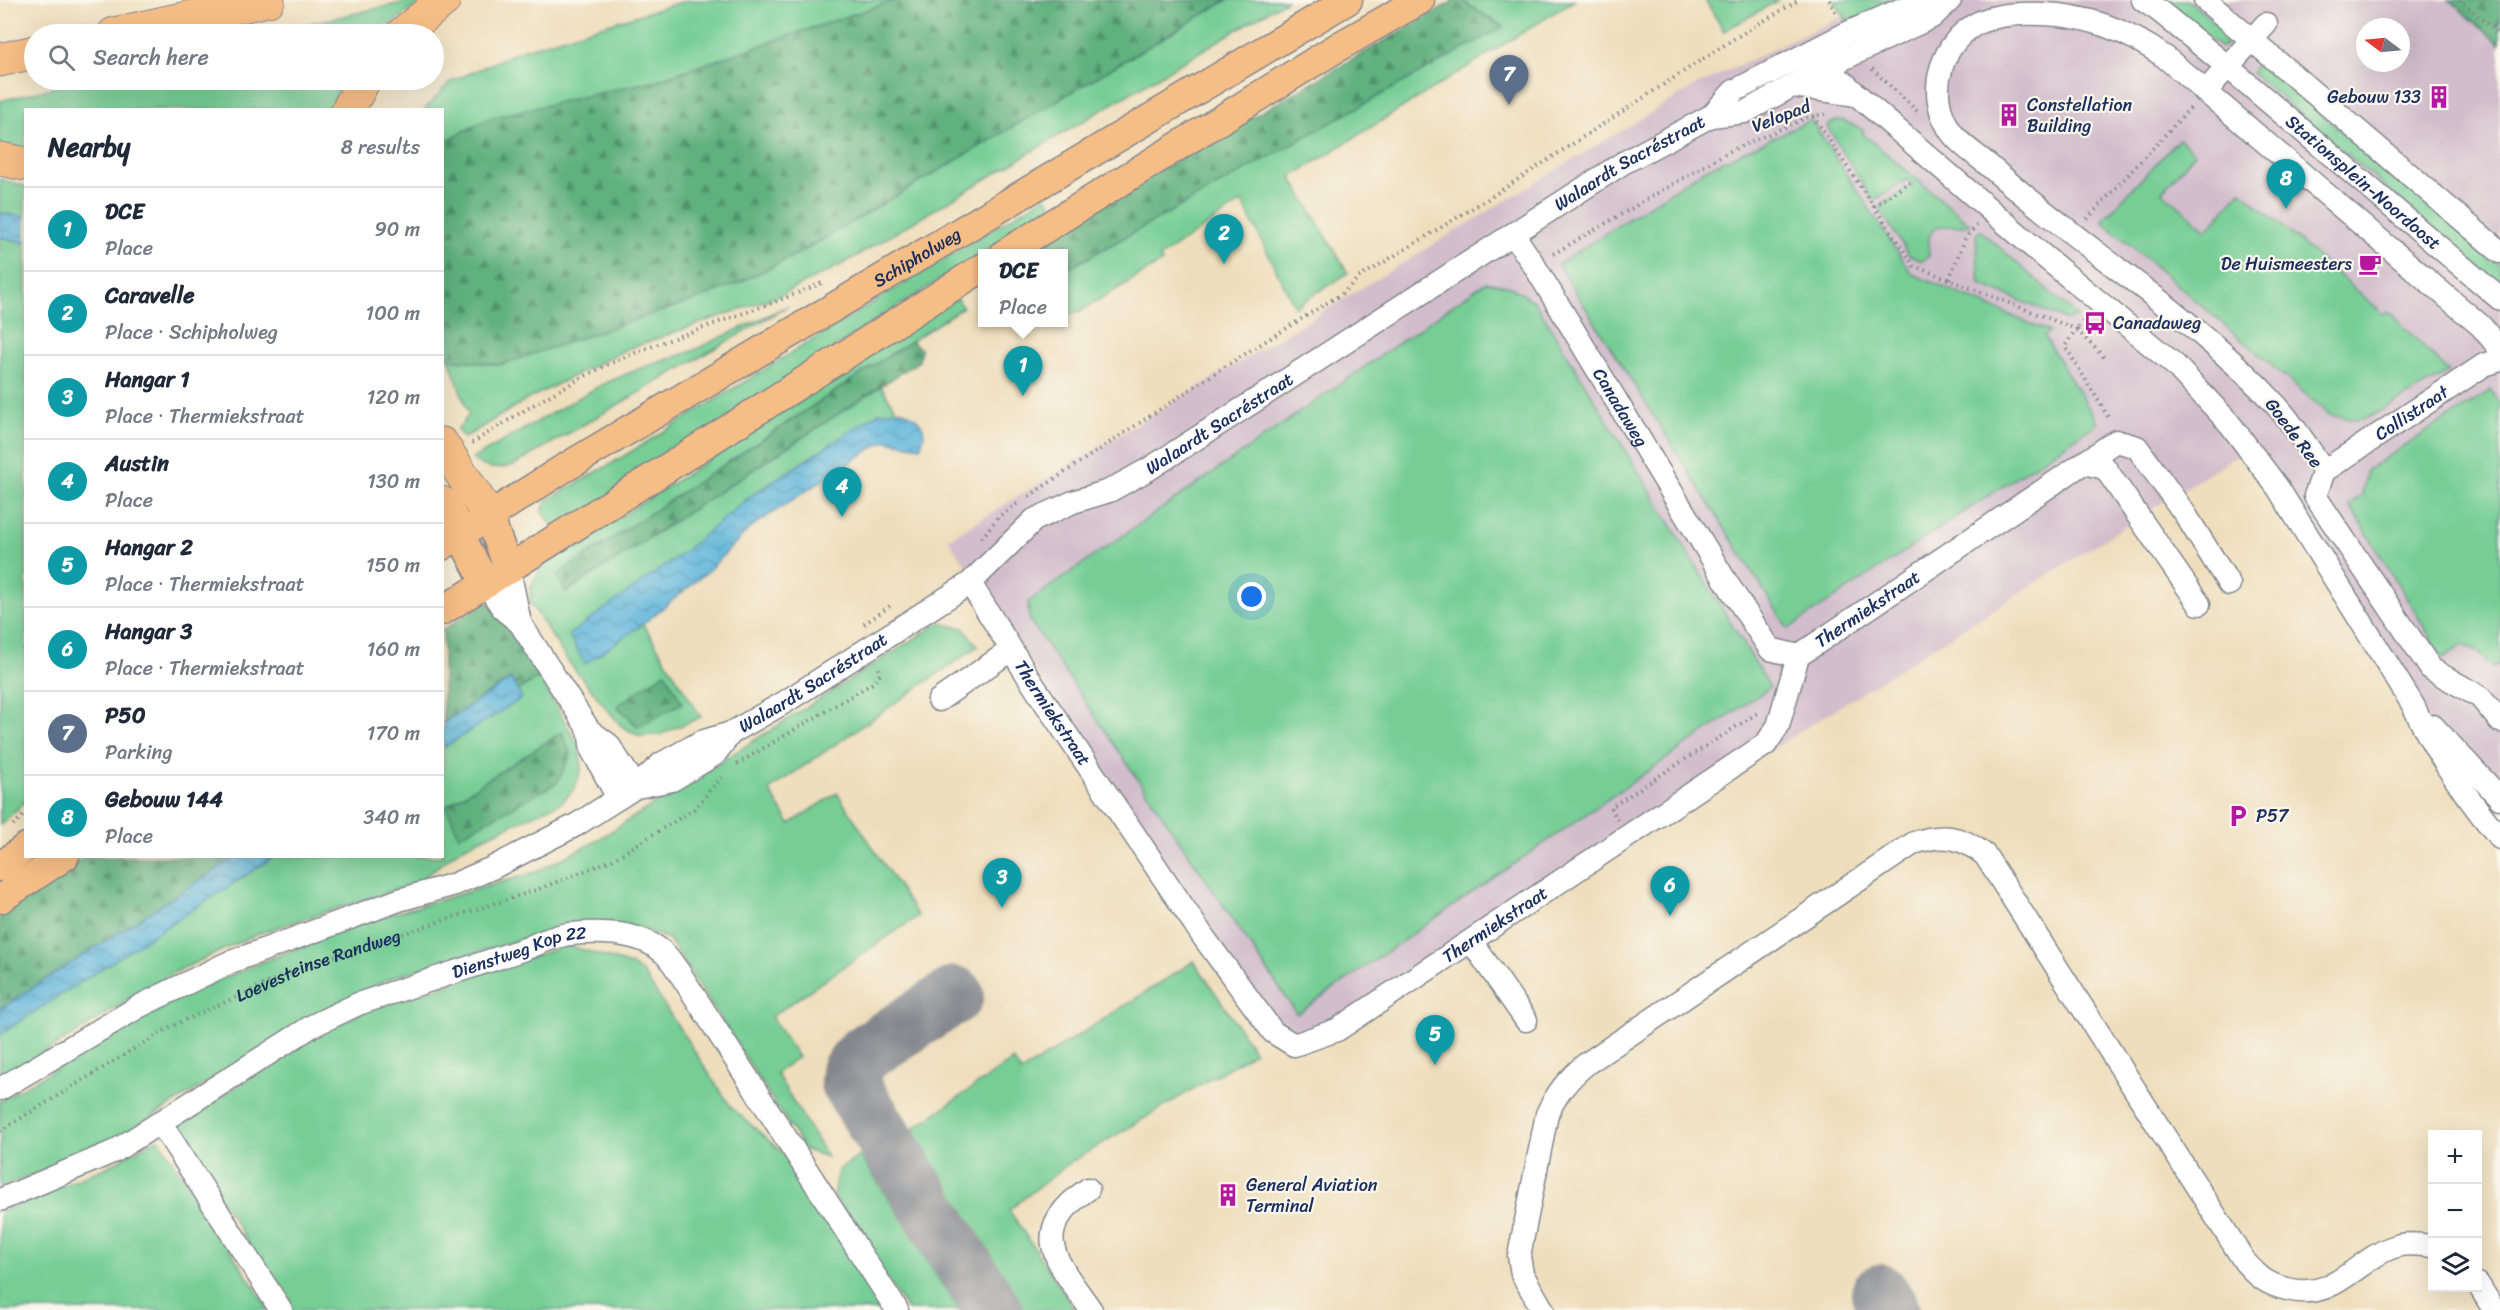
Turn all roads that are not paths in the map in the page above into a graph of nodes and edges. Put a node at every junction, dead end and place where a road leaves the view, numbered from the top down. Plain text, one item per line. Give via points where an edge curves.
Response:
1 (268, 0) edge
2 (444, 0) edge
3 (1347, 0) edge
4 (1420, 0) edge
5 (1940, 0) edge
6 (1950, 0) edge
7 (2143, 0) edge
8 (2205, 0) edge
9 (159, 24) edge
10 (414, 24) edge
11 (2259, 32) junction
12 (24, 54) edge
13 (1804, 56) junction
14 (0, 60) edge
15 (1826, 67) junction
16 (2228, 67) junction
17 (1793, 86) junction
18 (359, 90) edge
19 (2205, 92) junction
20 (1857, 95) junction
21 (349, 108) edge
22 (1711, 116) junction
23 (0, 159) edge
24 (24, 164) edge
25 (1513, 234) junction
26 (2073, 234) joint
27 (2496, 240) edge
28 (1012, 249) edge
29 (978, 270) edge
30 (2500, 299) edge
31 (2500, 349) edge
32 (2500, 360) edge
33 (456, 444) edge
34 (2084, 463) junction
35 (2324, 471) junction
36 (444, 511) edge
37 (489, 516) junction
38 (451, 541) edge
39 (497, 577) junction
40 (970, 583) junction
41 (2229, 584) dead end
42 (2199, 604) dead end
43 (444, 610) edge
44 (1011, 650) junction
45 (1798, 656) junction
46 (939, 700) dead end
47 (2413, 705) junction
48 (2500, 721) edge
49 (627, 793) junction
50 (2500, 798) edge
51 (2500, 838) edge
52 (24, 849) edge
53 (61, 858) edge
54 (0, 867) edge
55 (0, 899) edge
56 (1471, 941) junction
57 (1526, 1020) dead end
58 (0, 1089) edge
59 (160, 1122) junction
60 (1088, 1189) dead end
61 (0, 1200) edge
62 (2428, 1246) edge
63 (2482, 1290) edge
64 (1533, 1306) edge
65 (281, 1310) edge
66 (897, 1310) edge
67 (1091, 1310) edge
68 (2494, 1310) edge

1 - 9 highway
2 - 10 highway
3 - 37 main road, Schipholweg
4 - 28 main road
5 - 13 street via 1920,1
6 - 15 street via 1932,17
7 - 16 street, Stationsplein-Noordoost
8 - 11 street, Stationsplein-Noordoost
11 - 16 street
11 - 27 street, Stationsplein-Noordoost
12 - 14 highway
13 - 15 street
13 - 22 street, Walaardt Sacréstraat via 1734,91
15 - 17 street, Walaardt Sacréstraat
15 - 20 street
16 - 19 street
16 - 30 street, Stationsplein-Noordoost
17 - 20 street
17 - 22 street, Walaardt Sacréstraat via 1745,112
18 - 21 highway
19 - 26 street, Stationsplein-Noordoost via 2145,44 2085,19 2041,14 1996,17 1967,29 1957,39 1945,59 1938,88 1948,128
19 - 31 street, Stationsplein-Noordoost via 2481,326
20 - 47 street via 2175,365 2230,424 2278,488
22 - 25 street, Walaardt Sacréstraat via 1623,163
23 - 24 highway
25 - 40 street, Walaardt Sacréstraat via 1149,469 1109,491 1034,520
25 - 45 street, Canadaweg via 1770,649
26 - 35 street, Goede Ree via 2216,345 2277,406
29 - 39 main road
32 - 35 street, Collistraat via 2484,365
33 - 37 highway
34 - 41 street, Thermiekstraat via 2114,432 2137,447
34 - 42 street via 2105,468
34 - 45 street, Thermiekstraat
35 - 48 street, Goede Ree via 2315,496 2431,669 2480,697
36 - 38 highway
37 - 38 main road, Schipholweg
37 - 39 main road
38 - 39 main road
39 - 43 main road
39 - 49 street via 520,623 589,730 592,750
40 - 44 street, Thermiekstraat
40 - 49 street, Walaardt Sacréstraat via 731,733 701,742 661,764
44 - 46 street
44 - 56 street, Thermiekstraat via 1202,935 1273,1032 1294,1045 1337,1029
45 - 56 street, Thermiekstraat via 1778,726 1766,744
47 - 50 street
47 - 51 street via 2430,742
49 - 58 street, Loevesteinse Randweg via 536,847 455,884 399,900 228,963 140,1006
52 - 54 main road
53 - 55 main road
56 - 57 street
59 - 61 street, Dienstweg Kop 22 via 115,1151
59 - 65 street
59 - 66 street, Dienstweg Kop 22 via 312,1026 358,1004 552,938 570,934 636,937 665,954 679,972
60 - 67 street via 1070,1202 1058,1218 1052,1232 1052,1247
62 - 64 street via 2401,1245 2385,1251 2331,1287 2313,1292 2273,1286 2258,1277 1985,855 1963,841 1933,836 1914,843 1586,1064 1556,1094 1547,1114 1519,1256
63 - 68 street

